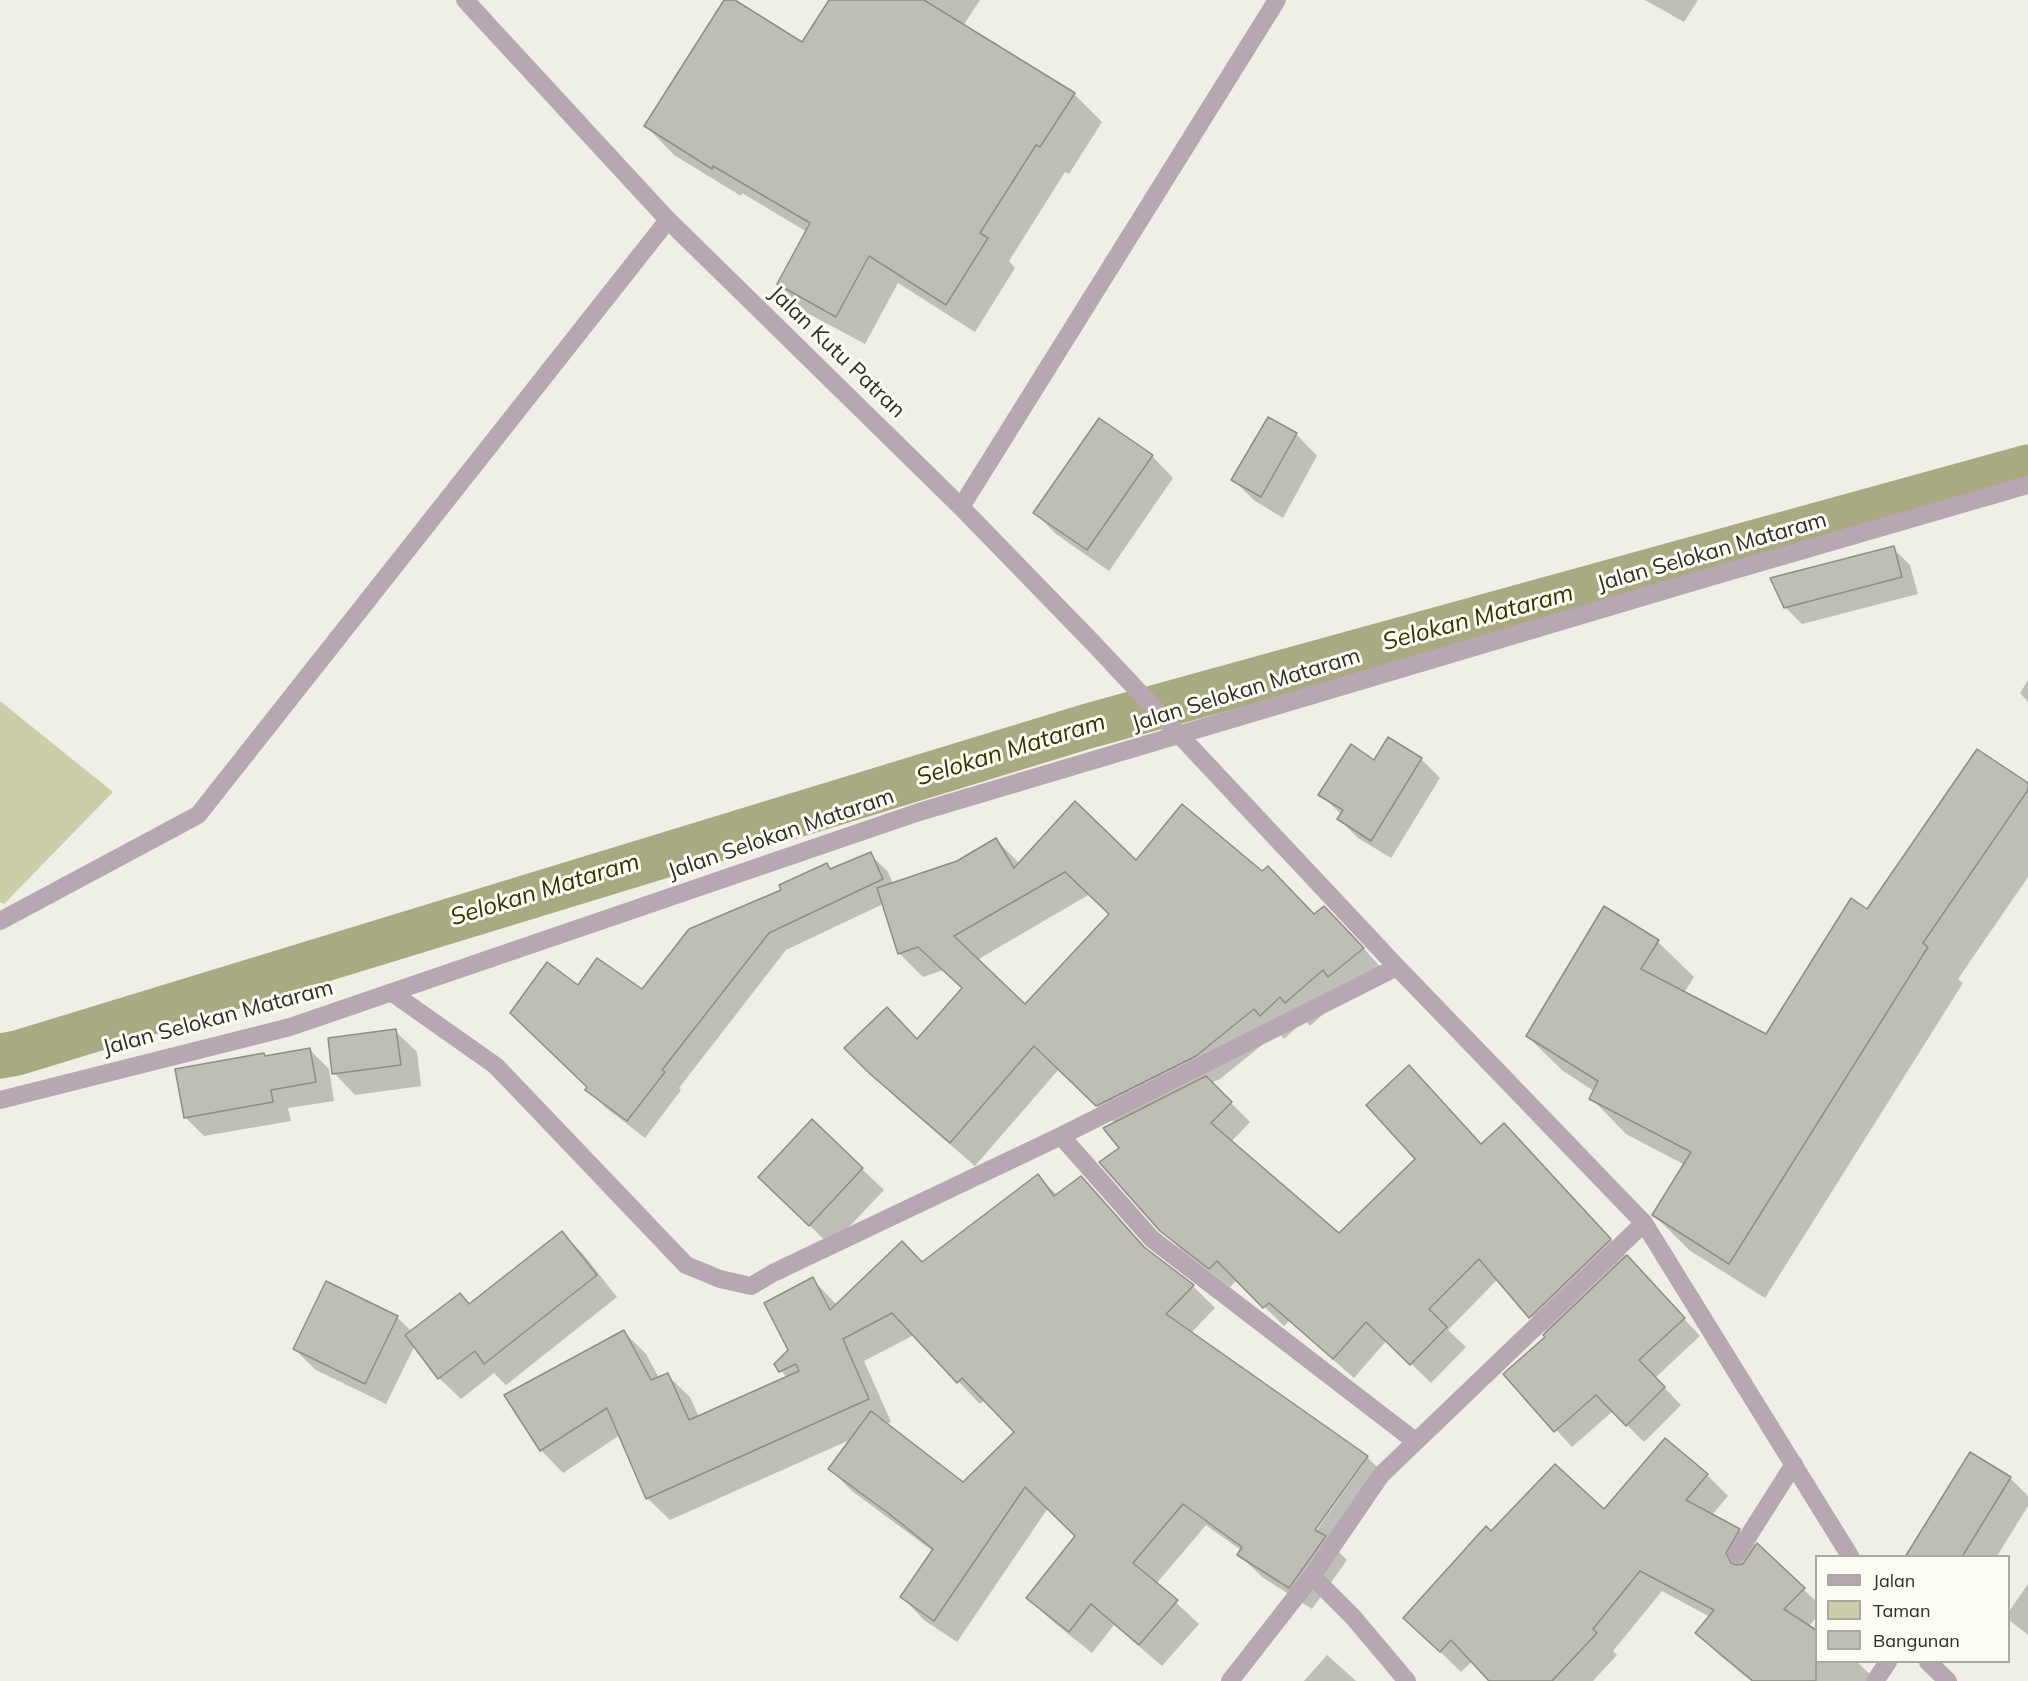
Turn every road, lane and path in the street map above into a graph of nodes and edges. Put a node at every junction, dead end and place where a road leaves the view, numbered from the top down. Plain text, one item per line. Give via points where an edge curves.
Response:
1 (465, 0) edge
2 (1277, 0) edge
3 (668, 220) junction
4 (2028, 485) edge
5 (961, 507) junction
6 (1178, 736) junction
7 (0, 921) edge
8 (1398, 967) junction
9 (391, 992) junction
10 (0, 1100) edge
11 (1061, 1136) junction
12 (1644, 1223) junction
13 (1415, 1441) junction
14 (1794, 1464) junction
15 (1737, 1554) dead end
16 (1849, 1555) edge
17 (1312, 1576) junction
18 (1887, 1663) edge
19 (1929, 1663) edge
20 (1230, 1681) edge
21 (1407, 1681) edge
22 (1875, 1681) edge
23 (1948, 1681) edge

1 - 3 street, Jalan Kutu Patran
2 - 5 street
3 - 5 street, Jalan Kutu Patran
3 - 7 street via 198,815
4 - 6 street, Jalan Selokan Mataram
5 - 6 street, Jalan Kutu Patran
6 - 8 street, Jalan Kutu Patran
6 - 9 street, Jalan Selokan Mataram via 919,812
8 - 11 street
8 - 12 street, Jalan Kutu Patran
9 - 10 street, Jalan Selokan Mataram via 290,1027
9 - 11 street via 496,1066 687,1265 720,1279 751,1286
11 - 13 street via 1152,1239
12 - 13 street
12 - 14 street, Jalan Kutu Patran
13 - 17 street via 1382,1475
14 - 15 street
14 - 16 street, Jalan Kutu Patran
17 - 20 street
17 - 21 street
18 - 22 street
19 - 23 street

